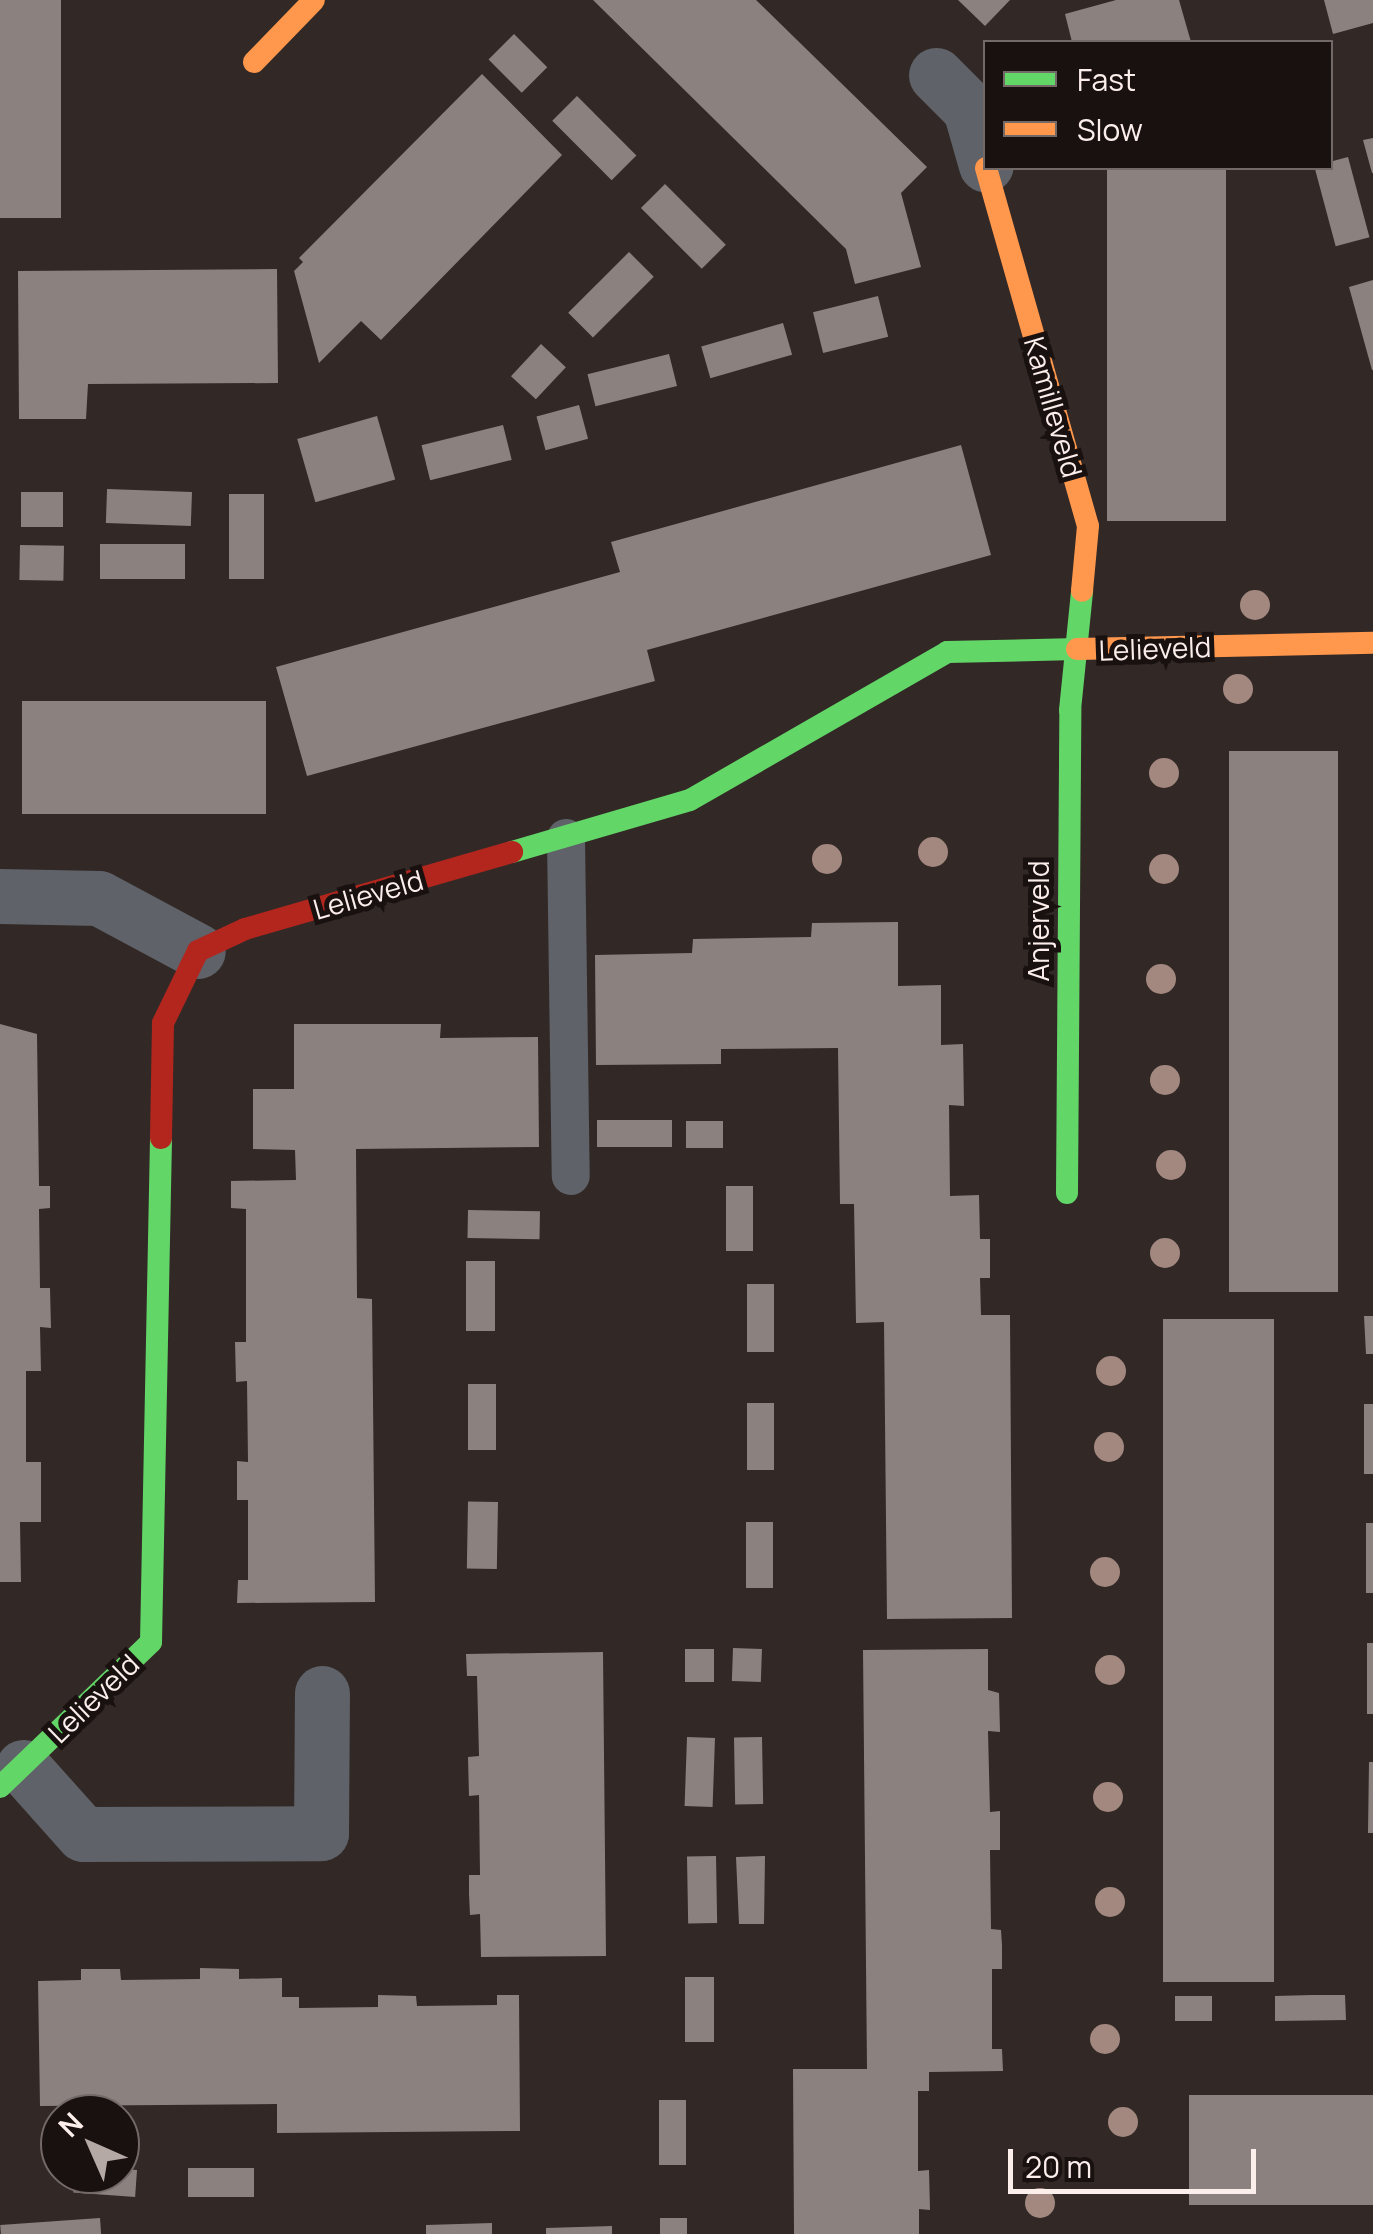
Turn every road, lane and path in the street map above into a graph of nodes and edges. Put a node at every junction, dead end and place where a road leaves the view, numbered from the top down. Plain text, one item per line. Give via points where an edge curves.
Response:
1 (314, 0) edge
2 (254, 62) dead end
3 (936, 75) dead end
4 (983, 155) edge
5 (987, 170) edge
6 (1373, 642) edge
7 (1077, 650) junction
8 (566, 838) junction
9 (0, 896) edge
10 (198, 951) junction
11 (571, 1176) dead end
12 (1067, 1193) dead end
13 (322, 1692) dead end
14 (11, 1777) edge

1 - 2 street
3 - 4 street, Kamilleveld via 970,109
5 - 7 street, Kamilleveld via 1088,526
6 - 7 street, Lelieveld
7 - 8 street, Lelieveld via 946,652 690,800
7 - 12 street, Anjerveld via 1070,710
8 - 10 street, Lelieveld via 245,929
8 - 11 lane
9 - 10 street via 99,898
10 - 14 street, Lelieveld via 164,1023 151,1642
13 - 14 street, Lelieveld via 321,1832 83,1834

